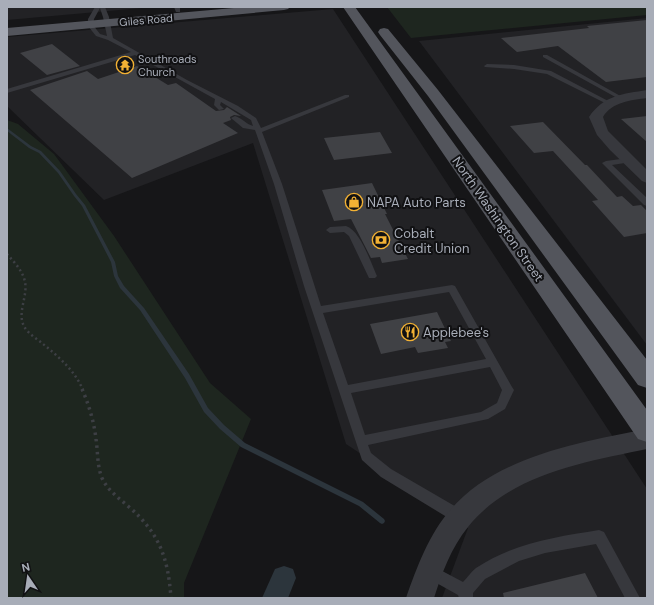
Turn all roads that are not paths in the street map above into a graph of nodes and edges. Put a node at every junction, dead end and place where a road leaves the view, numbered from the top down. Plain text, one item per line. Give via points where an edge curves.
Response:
1 (98, 7) edge
2 (218, 7) edge
3 (284, 7) edge
4 (349, 7) edge
5 (367, 7) edge
6 (178, 9) edge
7 (105, 16) edge
8 (90, 22) junction
9 (7, 25) edge
10 (7, 32) edge
11 (110, 39) junction
12 (135, 53) junction
13 (545, 56) dead end
14 (487, 66) dead end
15 (7, 91) edge
16 (647, 94) edge
17 (347, 96) dead end
18 (218, 98) junction
19 (615, 100) junction
20 (221, 109) dead end
21 (235, 118) dead end
22 (258, 130) junction
23 (628, 160) junction
24 (647, 178) edge
25 (647, 204) edge
26 (330, 230) dead end
27 (372, 276) dead end
28 (318, 310) junction
29 (493, 362) junction
30 (647, 378) edge
31 (344, 390) junction
32 (647, 431) edge
33 (647, 439) edge
34 (361, 441) junction
35 (460, 517) junction
36 (429, 571) junction
37 (466, 594) edge
38 (420, 598) edge
39 (633, 598) edge

1 - 8 lane
2 - 6 main road, Giles Road
3 - 7 main road, Giles Road
4 - 32 main road, North Washington Street
5 - 30 main road, North Washington Street
6 - 7 main road, Giles Road
7 - 8 main road, Giles Road
7 - 11 lane
8 - 9 main road, Giles Road
8 - 10 main road, Giles Road
8 - 11 lane via 98,35
11 - 12 lane
12 - 15 lane
12 - 18 lane
13 - 19 lane
14 - 19 lane via 549,72
16 - 19 street
17 - 22 lane
18 - 20 lane via 217,105
18 - 22 lane via 254,119
19 - 23 street via 600,110 596,117 602,132
21 - 22 lane via 246,126
22 - 28 lane
23 - 24 street
23 - 25 lane via 606,163
26 - 27 lane via 346,229 353,235
28 - 29 lane via 452,288
28 - 31 lane
29 - 31 lane
29 - 34 lane via 508,390 501,406 484,416
31 - 34 lane
33 - 35 street via 557,460 529,470 482,496
34 - 35 lane via 366,456 386,473
35 - 36 street
36 - 37 lane
36 - 38 street
37 - 39 lane via 480,574 516,555 545,546 599,537

